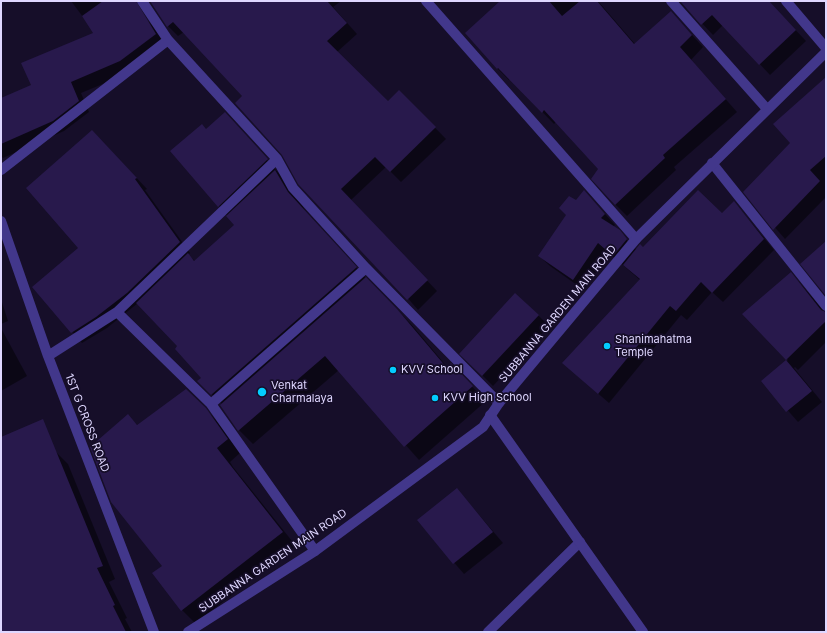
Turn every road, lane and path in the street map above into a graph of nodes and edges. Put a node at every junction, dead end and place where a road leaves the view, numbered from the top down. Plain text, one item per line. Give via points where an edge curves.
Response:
1 (142, 1) edge
2 (426, 1) edge
3 (671, 1) edge
4 (786, 1) edge
5 (168, 40) junction
6 (826, 48) edge
7 (826, 52) edge
8 (767, 109) junction
9 (277, 159) junction
10 (712, 163) junction
11 (1, 170) edge
12 (1, 221) edge
13 (636, 239) junction
14 (366, 268) junction
15 (826, 306) edge
16 (117, 312) junction
17 (48, 356) junction
18 (499, 403) junction
19 (211, 404) junction
20 (490, 415) junction
21 (580, 542) junction
22 (315, 551) junction
23 (154, 632) edge
24 (188, 632) edge
25 (488, 632) edge
26 (643, 632) edge

1 - 5 street
2 - 13 street
3 - 8 street
4 - 6 street
5 - 9 street
5 - 11 street
7 - 8 street, SUBBANNA GARDEN MAIN ROAD
8 - 10 street, SUBBANNA GARDEN MAIN ROAD
9 - 14 street via 293,188
9 - 16 street
10 - 13 street, SUBBANNA GARDEN MAIN ROAD
10 - 15 street
12 - 17 street, 1ST G CROSS ROAD
13 - 18 street, SUBBANNA GARDEN MAIN ROAD
14 - 18 street
14 - 19 street
16 - 17 street
16 - 19 street
17 - 23 street, 1ST G CROSS ROAD
18 - 20 street, SUBBANNA GARDEN MAIN ROAD
19 - 22 street
20 - 21 street
20 - 22 street, SUBBANNA GARDEN MAIN ROAD via 483,427
21 - 25 street
21 - 26 street
22 - 24 street, SUBBANNA GARDEN MAIN ROAD

